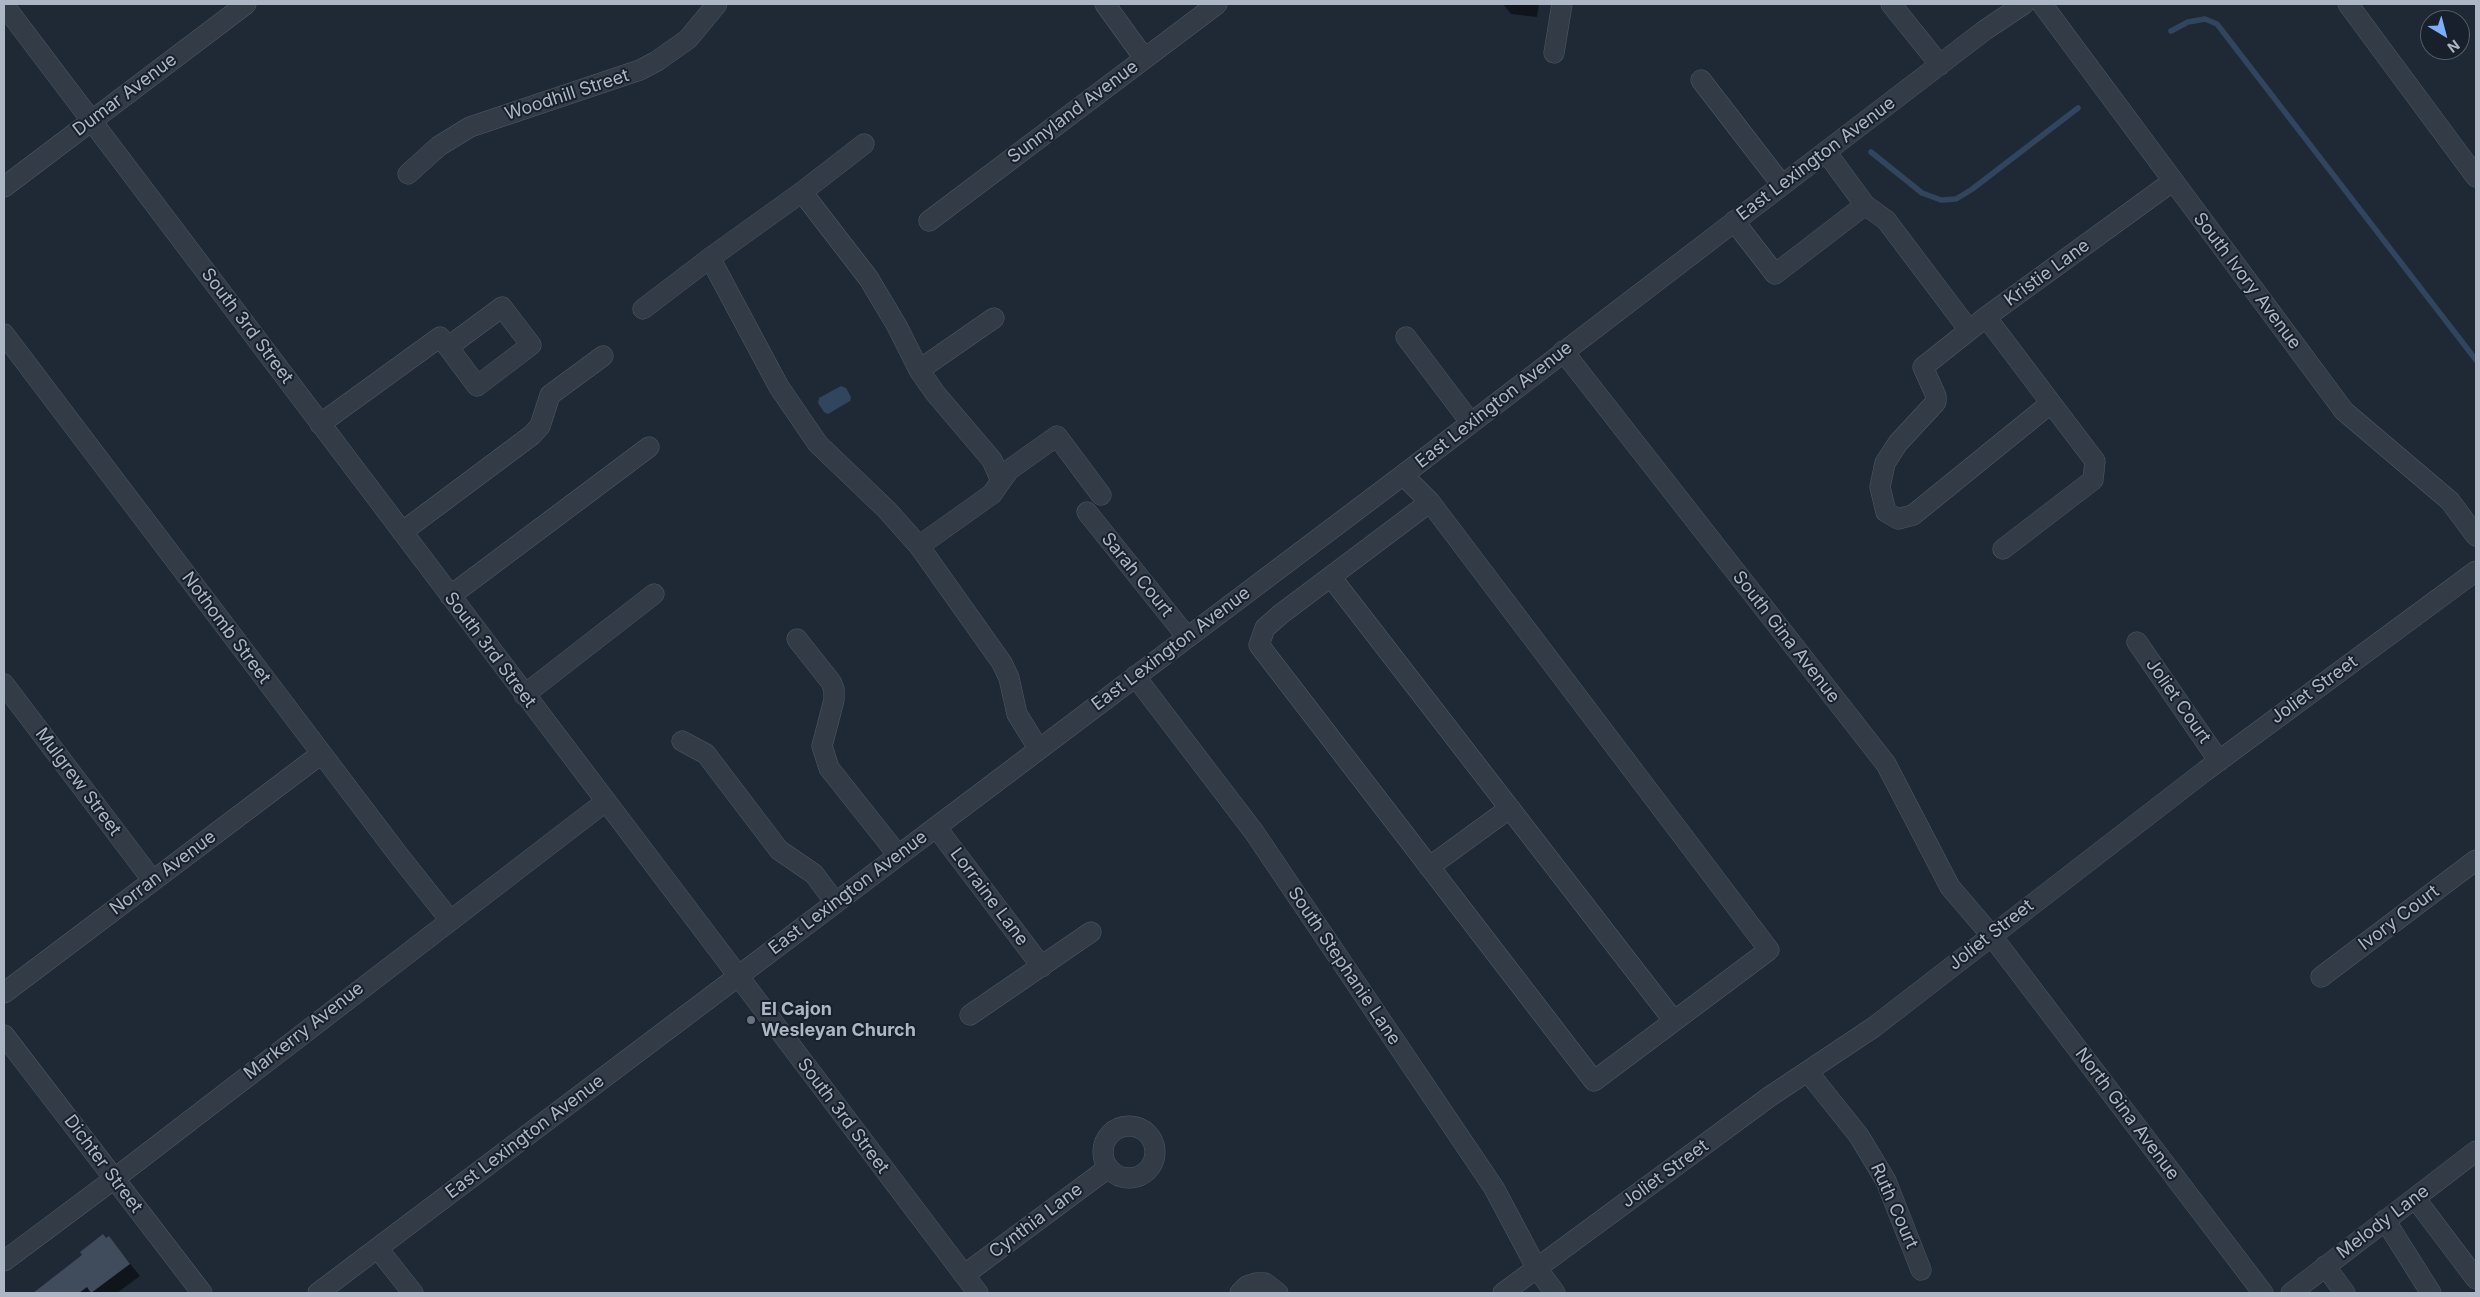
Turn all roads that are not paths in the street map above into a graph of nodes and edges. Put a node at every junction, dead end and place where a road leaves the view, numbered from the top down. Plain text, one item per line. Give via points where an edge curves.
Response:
1 (246, 4) edge
2 (717, 4) edge
3 (1105, 4) edge
4 (1216, 4) edge
5 (1562, 4) edge
6 (1891, 4) edge
7 (2024, 4) edge
8 (2042, 4) edge
9 (2348, 4) edge
10 (5, 11) edge
11 (1554, 53) dead end
12 (1144, 58) junction
13 (1940, 65) junction
14 (1701, 80) dead end
15 (92, 120) junction
16 (864, 144) dead end
17 (1826, 152) junction
18 (408, 174) dead end
19 (2476, 177) edge
20 (2173, 181) junction
21 (1782, 185) junction
22 (4, 187) edge
23 (802, 192) junction
24 (1865, 205) junction
25 (929, 221) dead end
26 (1734, 222) junction
27 (710, 258) junction
28 (643, 309) dead end
29 (1986, 316) junction
30 (994, 318) dead end
31 (1969, 330) junction
32 (4, 334) edge
33 (1406, 337) dead end
34 (448, 347) dead end
35 (1563, 351) junction
36 (603, 356) dead end
37 (919, 370) junction
38 (2051, 403) junction
39 (1471, 423) junction
40 (320, 424) junction
41 (648, 447) dead end
42 (1403, 475) junction
43 (1001, 481) junction
44 (1101, 494) dead end
45 (1430, 502) junction
46 (1087, 512) dead end
47 (402, 532) junction
48 (2476, 536) edge
49 (919, 546) junction
50 (2002, 548) dead end
51 (2476, 571) edge
52 (1331, 577) junction
53 (654, 594) dead end
54 (450, 596) junction
55 (1187, 638) junction
56 (797, 639) dead end
57 (2137, 642) dead end
58 (1135, 676) junction
59 (4, 684) edge
60 (524, 695) junction
61 (682, 741) dead end
62 (1038, 748) junction
63 (321, 754) junction
64 (2219, 760) junction
65 (605, 802) junction
66 (1510, 808) junction
67 (936, 827) junction
68 (898, 855) junction
69 (2476, 860) edge
70 (1429, 867) junction
71 (153, 881) junction
72 (835, 902) junction
73 (450, 920) junction
74 (1091, 932) dead end
75 (1991, 935) junction
76 (1042, 967) junction
77 (737, 977) junction
78 (2321, 977) dead end
79 (4, 994) edge
80 (970, 1015) dead end
81 (1674, 1021) junction
82 (4, 1035) edge
83 (1808, 1072) junction
84 (2476, 1151) edge
85 (1108, 1168) dead end
86 (114, 1180) junction
87 (2415, 1198) junction
88 (2385, 1220) junction
89 (378, 1249) junction
90 (4, 1261) edge
91 (2325, 1266) junction
92 (1536, 1267) junction
93 (1921, 1270) dead end
94 (2476, 1279) edge
95 (970, 1283) edge
96 (202, 1293) edge
97 (318, 1293) edge
98 (413, 1293) edge
99 (1240, 1293) edge
100 (1278, 1293) edge
101 (1503, 1293) edge
102 (1555, 1293) edge
103 (2263, 1293) edge
104 (2291, 1293) edge
105 (2345, 1293) edge
106 (2432, 1293) edge

1 - 15 street, Dumar Avenue
2 - 18 street, Woodhill Street via 688,39 657,61 640,70 470,127 439,146
3 - 12 street
4 - 12 street, Sunnyland Avenue
5 - 11 street
6 - 13 street
7 - 13 street, East Lexington Avenue
8 - 20 street, South Ivory Avenue
9 - 19 street
10 - 15 street, South 3rd Street
12 - 25 street, Sunnyland Avenue
13 - 17 street, East Lexington Avenue
14 - 21 street
15 - 22 street, Dumar Avenue
15 - 40 street, South 3rd Street
16 - 23 street
17 - 21 street, East Lexington Avenue
17 - 24 street
20 - 29 street, Kristie Lane
20 - 48 street, South Ivory Avenue via 2344,411 2450,501
21 - 26 street, East Lexington Avenue
23 - 27 street
23 - 37 street via 869,279
24 - 26 street via 1775,274
24 - 31 street via 1886,220
26 - 35 street, East Lexington Avenue
27 - 28 street
27 - 49 street via 779,387 818,444
29 - 31 street, Kristie Lane
29 - 38 street
30 - 37 street
31 - 38 street, Kristie Lane via 1922,367 1936,402 1885,463 1880,487 1886,512 1898,519 1914,514
32 - 63 street, Nothomb Street
33 - 39 street
34 - 40 street via 440,337
35 - 39 street, East Lexington Avenue
35 - 75 street, South Gina Avenue via 1886,764 1950,887
36 - 47 street via 550,395 540,426 532,435
37 - 43 street via 992,460
38 - 50 street via 2095,461 2093,480
39 - 42 street, East Lexington Avenue
40 - 47 street, South 3rd Street
41 - 54 street
42 - 45 street
42 - 55 street, East Lexington Avenue
43 - 44 street via 1009,470 1057,436
43 - 49 street via 992,494
45 - 52 street
45 - 81 street via 1769,950
46 - 55 street, Sarah Court
47 - 54 street, South 3rd Street
49 - 62 street via 1002,663 1017,714
51 - 64 street, Joliet Street
52 - 66 street
52 - 70 street via 1265,628 1259,645
53 - 60 street
54 - 60 street, South 3rd Street
55 - 58 street, East Lexington Avenue
56 - 68 street via 834,689 822,746 829,768
57 - 64 street, Joliet Court
58 - 62 street, East Lexington Avenue
58 - 92 street, South Stephanie Lane via 1254,832 1494,1188
59 - 71 street, Mulgrew Street
60 - 65 street, South 3rd Street
61 - 72 street via 706,754 779,850 814,874
62 - 67 street, East Lexington Avenue
63 - 71 street, Norran Avenue
63 - 73 street, Nothomb Street
64 - 75 street, Joliet Street
65 - 73 street, Markerry Avenue
65 - 77 street, South 3rd Street
66 - 70 street
66 - 81 street
67 - 68 street, East Lexington Avenue
67 - 76 street, Lorraine Lane
68 - 72 street, East Lexington Avenue
69 - 78 street, Ivory Court
70 - 81 street via 1594,1081
71 - 79 street, Norran Avenue
72 - 77 street, East Lexington Avenue
73 - 86 street, Markerry Avenue
74 - 76 street
75 - 83 street, Joliet Street via 1874,1027
75 - 103 street, North Gina Avenue
76 - 80 street
77 - 89 street, East Lexington Avenue
77 - 95 street, South 3rd Street
82 - 86 street, Dichter Street
83 - 92 street, Joliet Street
83 - 93 street, Ruth Court via 1859,1136 1886,1181
84 - 87 street, Melody Lane
85 - 95 street, Cynthia Lane
86 - 90 street, Markerry Avenue
86 - 96 street, Dichter Street
87 - 88 street, Melody Lane
87 - 94 street
88 - 91 street, Melody Lane
88 - 106 street
89 - 97 street, East Lexington Avenue
89 - 98 street
91 - 104 street, Melody Lane
91 - 105 street
92 - 101 street, Joliet Street
92 - 102 street, South Stephanie Lane
99 - 100 street via 1256,1283 1265,1284

